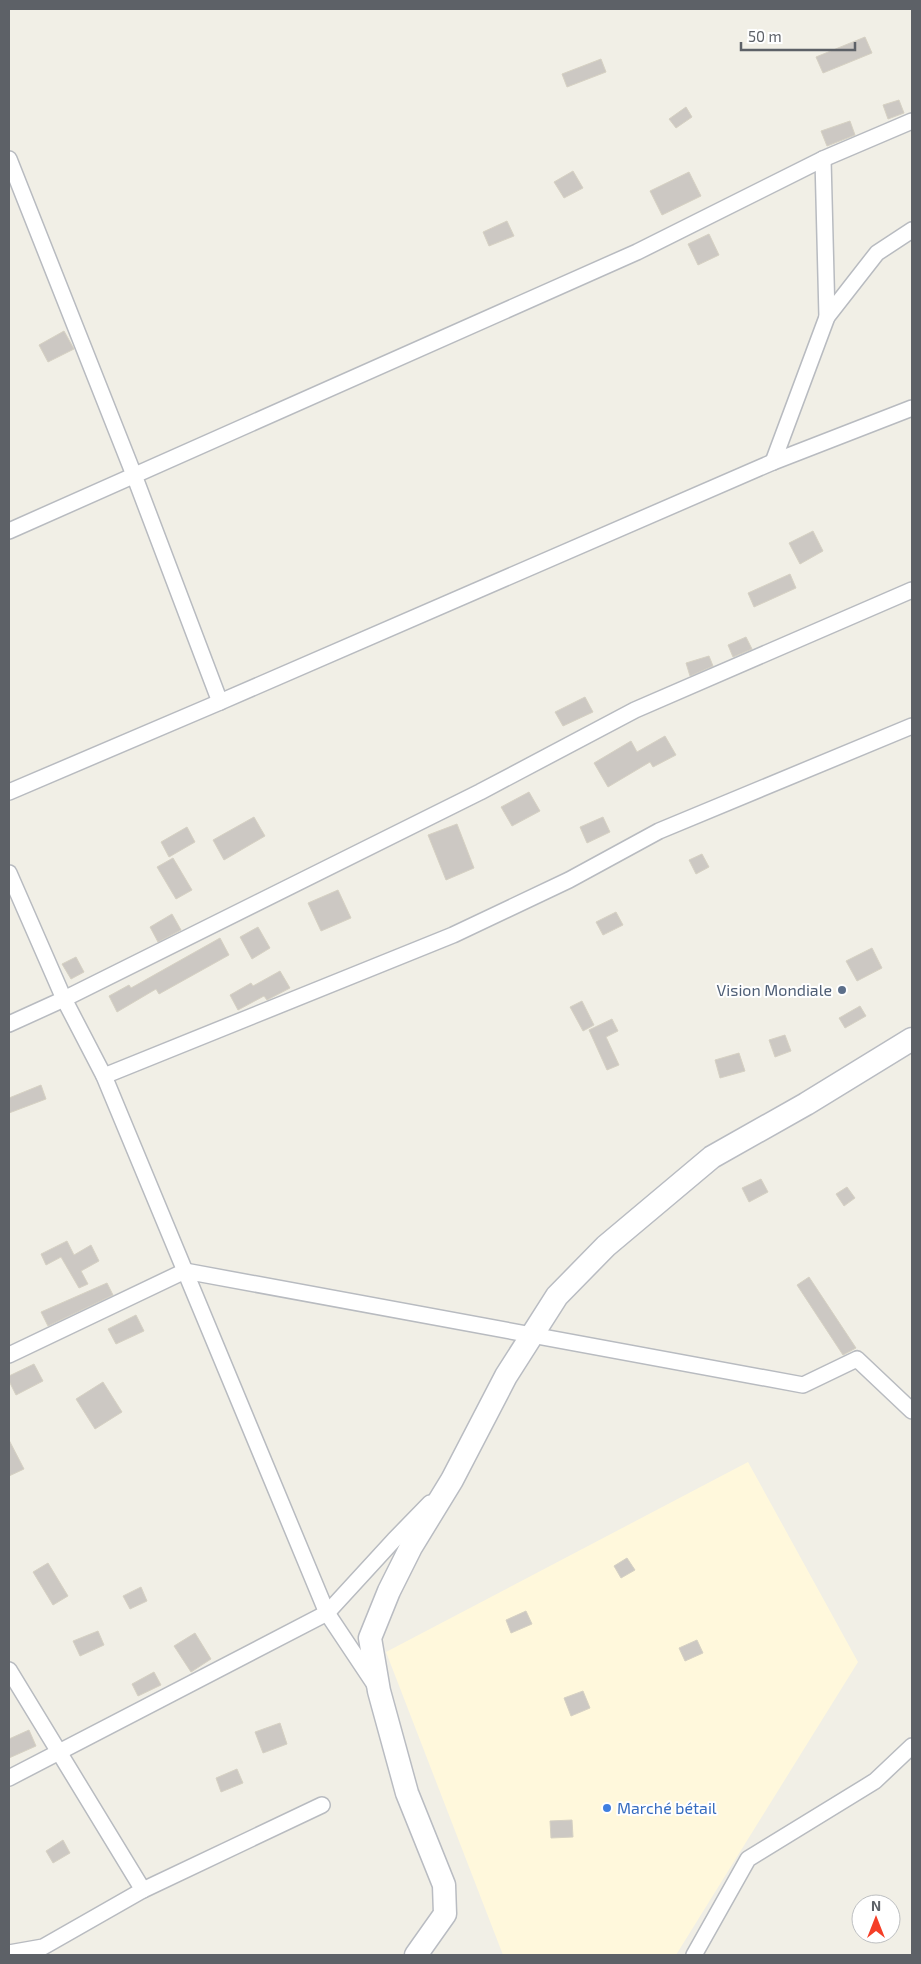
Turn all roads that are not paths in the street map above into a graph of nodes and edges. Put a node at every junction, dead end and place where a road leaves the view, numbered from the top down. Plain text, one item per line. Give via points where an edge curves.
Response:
1 (912, 121) edge
2 (9, 159) edge
3 (823, 159) junction
4 (912, 230) edge
5 (827, 317) junction
6 (912, 408) edge
7 (773, 462) junction
8 (134, 475) junction
9 (9, 531) edge
10 (912, 590) edge
11 (220, 702) junction
12 (912, 726) edge
13 (9, 792) edge
14 (9, 873) edge
15 (64, 999) junction
16 (9, 1024) edge
17 (912, 1039) edge
18 (104, 1076) junction
19 (185, 1271) junction
20 (532, 1335) junction
21 (9, 1355) edge
22 (912, 1411) edge
23 (452, 1480) junction
24 (327, 1613) junction
25 (9, 1670) edge
26 (379, 1691) junction
27 (912, 1746) edge
28 (58, 1753) junction
29 (9, 1778) edge
30 (322, 1805) dead end
31 (143, 1890) junction
32 (9, 1953) edge
33 (416, 1955) edge
34 (694, 1955) edge

1 - 3 street
2 - 8 street
3 - 5 street
3 - 8 street via 637,252
4 - 5 street via 877,253
5 - 7 street
6 - 7 street
7 - 11 street
8 - 9 street
8 - 11 street
10 - 15 street via 635,710 480,792
11 - 13 street
12 - 18 street via 659,830 569,880 453,935
14 - 15 street
15 - 16 street
15 - 18 street
17 - 20 street via 712,1157 606,1246 558,1296
18 - 19 street
19 - 20 street
19 - 21 street
19 - 24 street
20 - 22 street via 803,1385 858,1359
20 - 23 street via 506,1376
23 - 24 street
23 - 26 street via 411,1547 370,1638
24 - 26 street
24 - 28 street
25 - 28 street
26 - 33 street via 407,1793 444,1885 445,1914
27 - 34 street via 875,1781 748,1859
28 - 29 street
28 - 31 street
30 - 31 street
31 - 32 street via 43,1947

